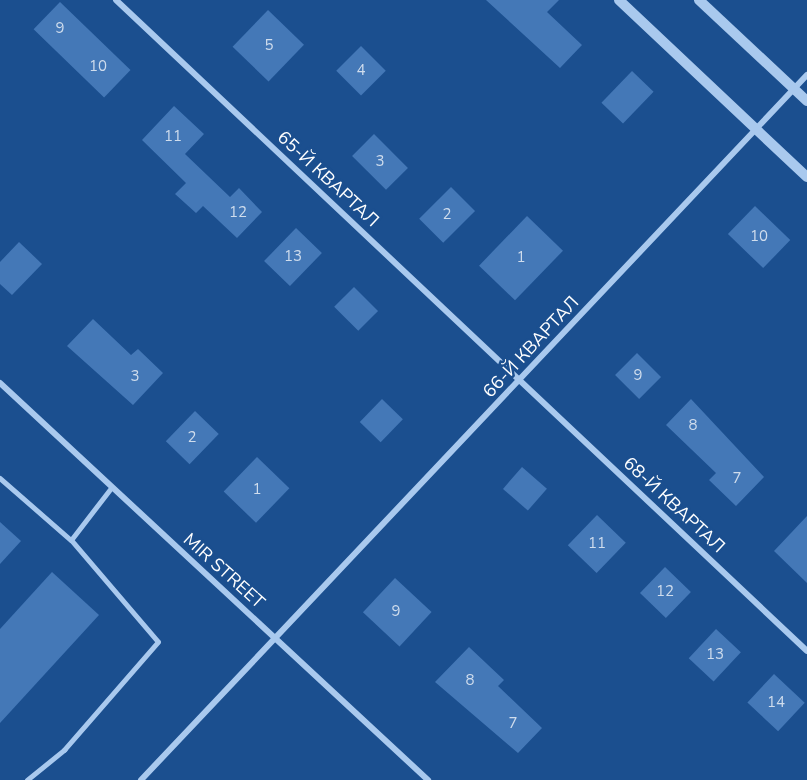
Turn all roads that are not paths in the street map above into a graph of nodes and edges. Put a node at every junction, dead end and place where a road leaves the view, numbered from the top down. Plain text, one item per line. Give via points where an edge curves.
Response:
1 (116, 0) edge
2 (619, 0) edge
3 (699, 0) edge
4 (807, 75) edge
5 (794, 89) junction
6 (807, 101) edge
7 (756, 129) junction
8 (807, 177) edge
9 (520, 380) junction
10 (0, 383) edge
11 (0, 478) edge
12 (111, 488) junction
13 (71, 540) junction
14 (277, 639) junction
15 (807, 651) edge
16 (27, 780) edge
17 (141, 780) edge
18 (428, 780) edge

1 - 9 street, 65-Й КВАРТАЛ
2 - 7 street
3 - 5 street
4 - 5 street, 66-Й КВАРТАЛ
5 - 6 street
5 - 7 street, 66-Й КВАРТАЛ
7 - 8 street
7 - 9 street, 66-Й КВАРТАЛ
9 - 14 street, 66-Й КВАРТАЛ
9 - 15 street, 68-Й КВАРТАЛ
10 - 12 street, MIR STREET
11 - 13 lane
12 - 13 lane
12 - 14 street, MIR STREET
13 - 16 lane via 158,642 64,750
14 - 17 street, 66-Й КВАРТАЛ
14 - 18 street, MIR STREET

